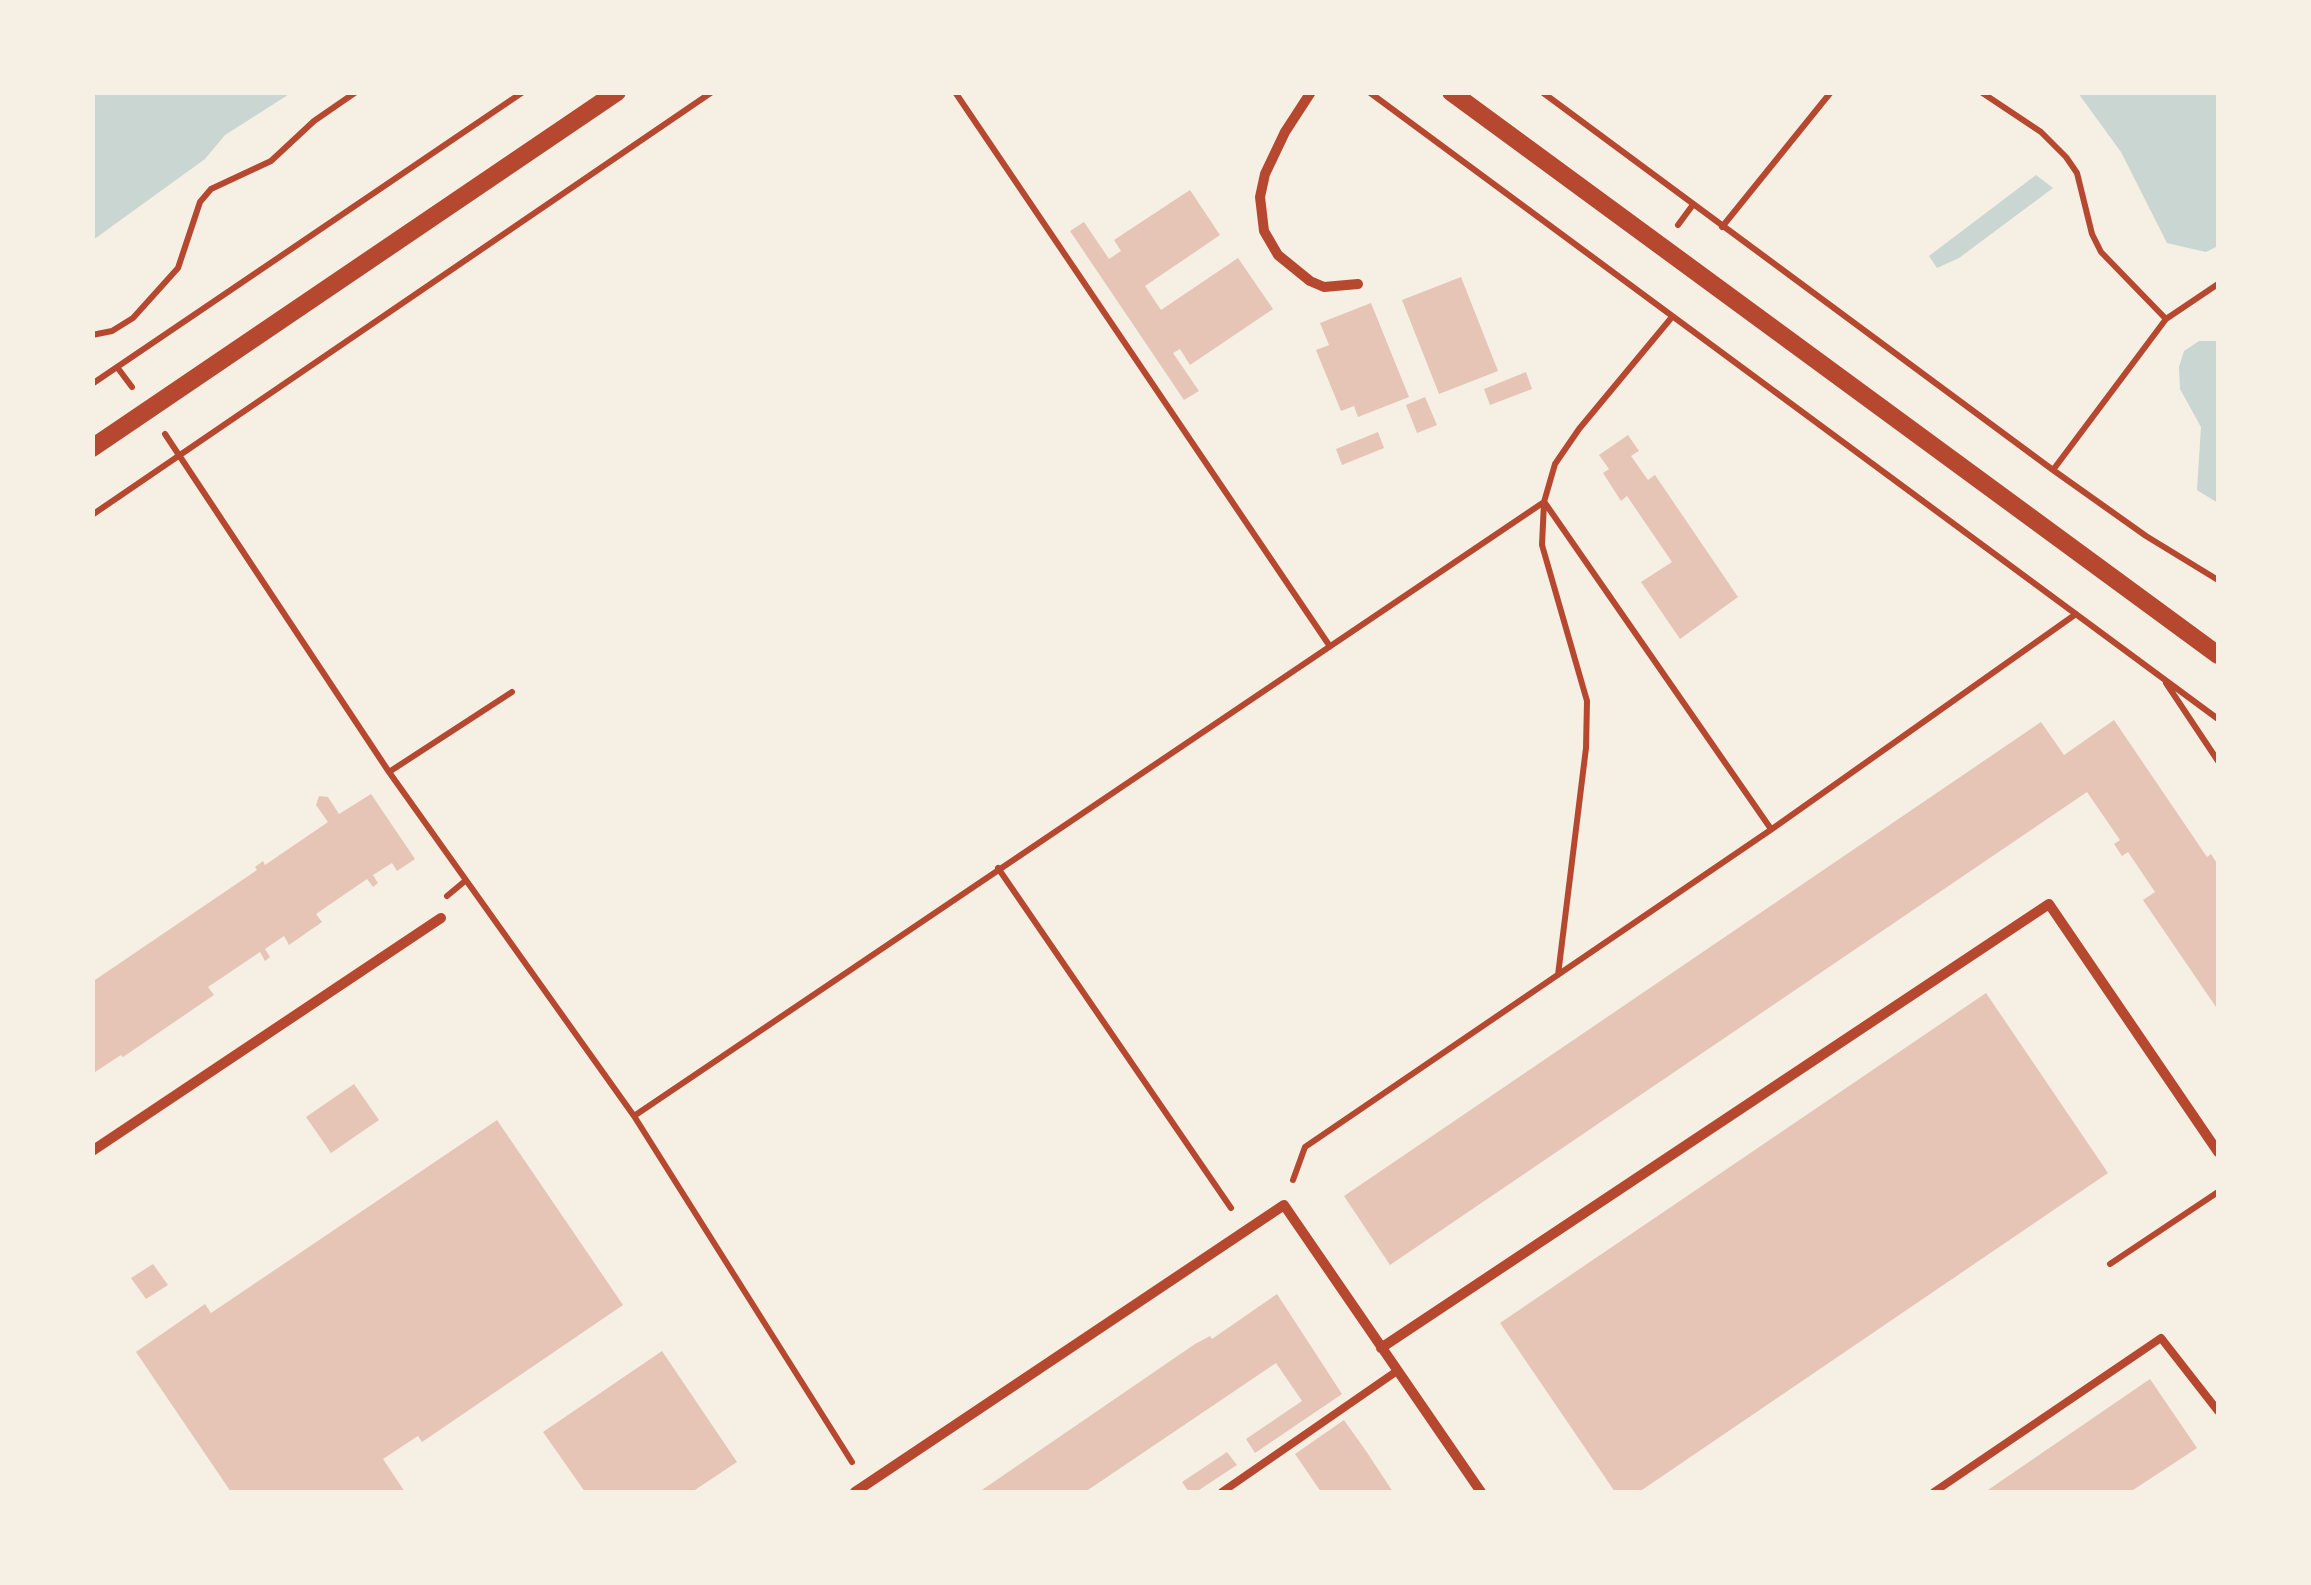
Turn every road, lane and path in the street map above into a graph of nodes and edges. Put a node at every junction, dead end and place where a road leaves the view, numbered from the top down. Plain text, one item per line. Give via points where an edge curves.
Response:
1 (356, 92) edge
2 (523, 92) edge
3 (617, 92) edge
4 (712, 92) edge
5 (955, 92) edge
6 (1311, 92) edge
7 (1368, 92) edge
8 (1451, 92) edge
9 (1542, 92) edge
10 (1830, 92) edge
11 (1981, 92) edge
12 (1722, 227) junction
13 (1358, 284) dead end
14 (2218, 284) edge
15 (1672, 317) junction
16 (2166, 319) junction
17 (92, 335) edge
18 (92, 384) edge
19 (92, 448) edge
20 (180, 454) junction
21 (2054, 470) junction
22 (1544, 502) junction
23 (92, 515) edge
24 (2218, 580) edge
25 (2076, 614) junction
26 (1329, 645) junction
27 (2218, 655) edge
28 (2162, 678) junction
29 (512, 692) dead end
30 (2218, 719) edge
31 (2218, 761) edge
32 (389, 772) junction
33 (1772, 830) junction
34 (998, 868) junction
35 (441, 918) dead end
36 (1558, 975) junction
37 (634, 1116) junction
38 (92, 1151) edge
39 (2218, 1152) edge
40 (2218, 1192) edge
41 (1284, 1204) junction
42 (1246, 1230) junction
43 (2110, 1264) dead end
44 (1381, 1348) junction
45 (1397, 1371) junction
46 (2218, 1411) edge
47 (866, 1485) junction
48 (855, 1492) edge
49 (1222, 1492) edge
50 (1481, 1492) edge
51 (1934, 1492) edge

1 - 17 path via 271,161 211,190 200,202 178,268 150,304 112,331
2 - 18 path
3 - 19 street
4 - 20 path
5 - 26 path
6 - 13 street via 1265,174 1264,231 1278,255 1310,281 1324,287
7 - 15 path
8 - 27 street
9 - 12 path
10 - 12 path
11 - 16 path via 2066,157 2078,173 2101,252
12 - 21 path
14 - 16 path
15 - 22 path via 1579,428 1555,464
15 - 25 path
16 - 21 path
20 - 23 path
20 - 32 path
21 - 24 path
22 - 26 path
22 - 33 path
22 - 36 path via 1542,546 1586,701
25 - 28 path
25 - 33 path
26 - 34 path
28 - 30 path
28 - 31 path
29 - 32 path
32 - 37 path
33 - 36 path
34 - 37 path
34 - 42 path
35 - 38 street
36 - 41 path via 1305,1146
37 - 47 path
39 - 44 street via 2048,904
40 - 43 path
41 - 42 street
41 - 44 street
42 - 47 street
44 - 45 street
45 - 49 lane
45 - 50 street
46 - 51 lane via 2161,1338
47 - 48 street

